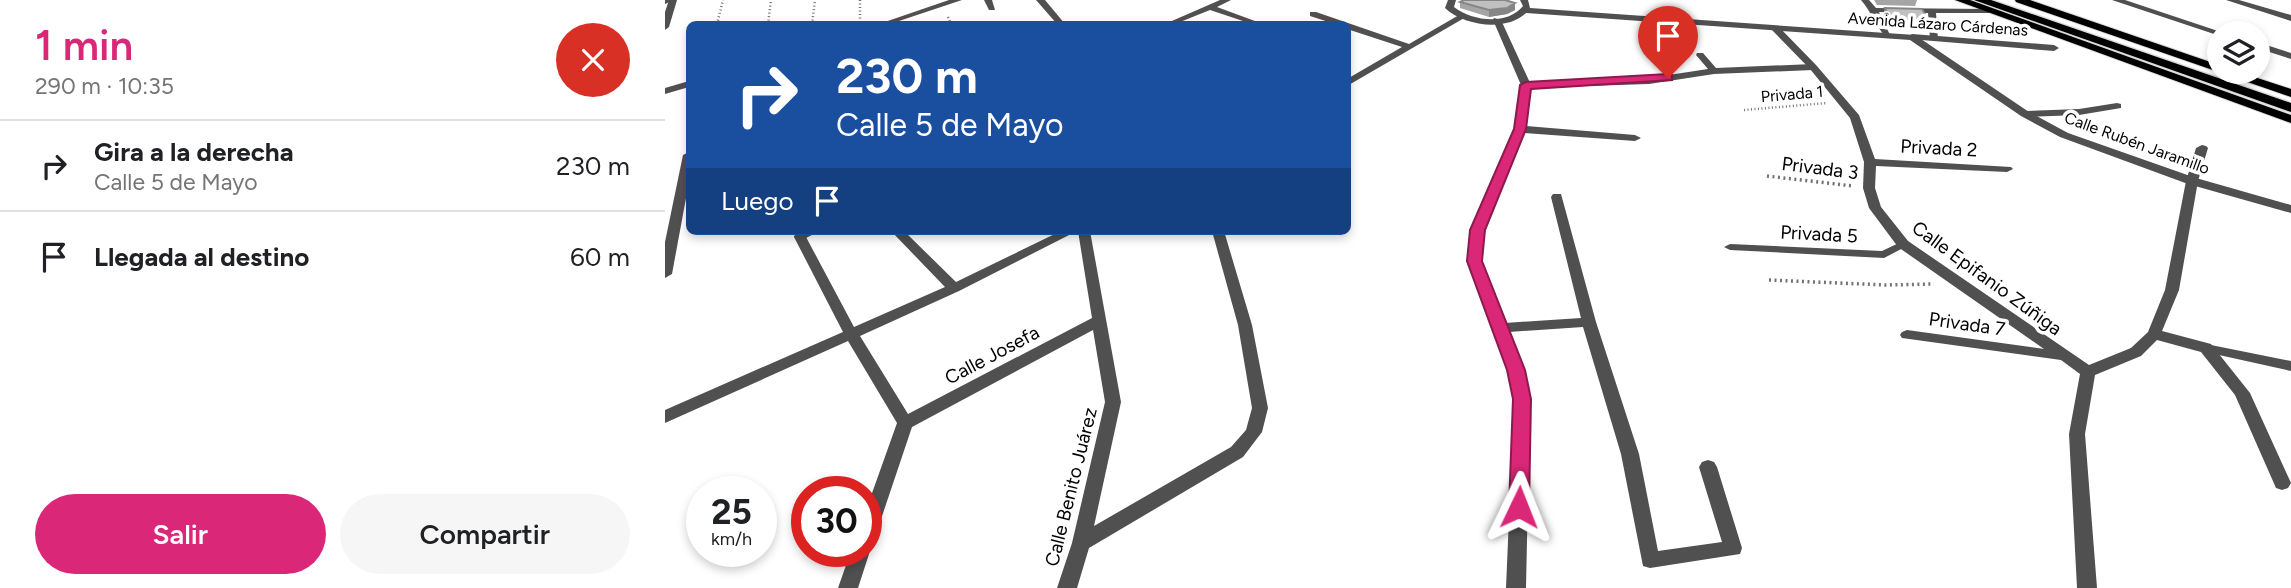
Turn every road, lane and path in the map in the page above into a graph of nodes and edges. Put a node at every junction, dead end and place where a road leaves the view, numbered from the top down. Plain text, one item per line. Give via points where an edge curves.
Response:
1 (669, 0) edge
2 (723, 0) edge
3 (771, 0) edge
4 (815, 0) edge
5 (860, 0) edge
6 (958, 0) edge
7 (1041, 0) edge
8 (1227, 0) edge
9 (1452, 0) edge
10 (1865, 0) edge
11 (1960, 0) edge
12 (2006, 0) edge
13 (2020, 0) edge
14 (2116, 0) edge
15 (2230, 0) edge
16 (1525, 5) edge
17 (1985, 5) edge
18 (1209, 7) junction
19 (1874, 10) junction
20 (1932, 10) junction
21 (1313, 14) dead end
22 (1462, 17) junction
23 (2291, 18) edge
24 (1497, 20) junction
25 (718, 21) edge
26 (768, 21) edge
27 (812, 21) edge
28 (860, 21) edge
29 (904, 21) edge
30 (1058, 21) edge
31 (1176, 21) edge
32 (1250, 21) edge
33 (1333, 21) edge
34 (665, 27) edge
35 (1351, 27) edge
36 (1775, 28) junction
37 (2207, 29) edge
38 (1886, 35) junction
39 (1912, 37) junction
40 (1934, 39) junction
41 (1410, 47) junction
42 (2054, 48) dead end
43 (2270, 49) edge
44 (1700, 55) dead end
45 (2291, 56) edge
46 (2207, 65) edge
47 (1813, 67) junction
48 (1714, 71) junction
49 (1351, 81) edge
50 (2264, 84) edge
51 (686, 85) edge
52 (1526, 85) junction
53 (665, 91) edge
54 (2291, 93) edge
55 (1843, 100) junction
56 (2291, 100) edge
57 (2117, 106) dead end
58 (2291, 108) edge
59 (1744, 110) dead end
60 (2025, 114) junction
61 (2291, 119) edge
62 (1520, 129) junction
63 (1636, 138) dead end
64 (2202, 148) dead end
65 (1870, 162) junction
66 (2007, 169) dead end
67 (1767, 176) dead end
68 (2192, 181) junction
69 (1869, 188) junction
70 (1557, 197) dead end
71 (2291, 209) edge
72 (685, 211) edge
73 (665, 217) edge
74 (805, 235) edge
75 (901, 235) edge
76 (1064, 235) edge
77 (1085, 235) edge
78 (1219, 235) edge
79 (800, 237) joint
80 (1903, 244) junction
81 (1730, 247) dead end
82 (665, 274) edge
83 (1952, 277) junction
84 (1769, 280) dead end
85 (954, 288) junction
86 (1098, 321) junction
87 (1589, 322) junction
88 (1500, 328) junction
89 (851, 334) junction
90 (2154, 334) junction
91 (1907, 335) dead end
92 (2206, 348) junction
93 (2063, 356) junction
94 (2291, 366) edge
95 (2088, 372) junction
96 (665, 417) edge
97 (905, 423) junction
98 (1708, 467) dead end
99 (2282, 484) dead end
100 (882, 490) edge
101 (1081, 543) junction
102 (856, 567) edge
103 (848, 588) edge
104 (1067, 588) edge
105 (1517, 588) edge
106 (2087, 588) edge

1 - 34 street
2 - 25 path
3 - 26 path
4 - 27 path
5 - 28 path
6 - 29 street
7 - 30 street
8 - 18 street
9 - 22 street via 1449,8
10 - 19 lane
11 - 17 main road
12 - 56 highway
13 - 46 main road
14 - 37 street
15 - 23 street
16 - 24 street via 1515,16
16 - 36 street, Avenida Lázaro Cárdenas
17 - 20 lane
17 - 58 highway
17 - 61 main road
18 - 31 street
18 - 32 street
19 - 20 lane
19 - 38 lane
20 - 40 lane
21 - 33 street
22 - 24 street
22 - 41 street
24 - 52 street
35 - 41 street
36 - 38 street, Avenida Lázaro Cárdenas
36 - 47 street, Calle Epifanio Zúñiga
38 - 39 street, Avenida Lázaro Cárdenas
39 - 40 street, Avenida Lázaro Cárdenas
39 - 60 street, Calle Rubén Jaramillo
40 - 42 street, Avenida Lázaro Cárdenas
41 - 49 street
43 - 45 street
44 - 48 lane
47 - 48 lane
47 - 55 street, Calle Epifanio Zúñiga
48 - 52 lane via 1649,80
50 - 54 main road
51 - 53 street
52 - 62 street
55 - 59 path, Privada 1
55 - 65 street, Calle Epifanio Zúñiga via 1855,117
57 - 60 street
60 - 68 street, Calle Rubén Jaramillo via 2064,135
62 - 63 street
62 - 88 street via 1477,230 1474,261
64 - 68 street
65 - 66 street, Privada 2
65 - 69 street, Calle Epifanio Zúñiga
67 - 69 path, Privada 3
68 - 71 street, Calle Rubén Jaramillo
68 - 90 street via 2172,290
69 - 80 street, Calle Epifanio Zúñiga via 1875,208
70 - 87 street
72 - 73 street
72 - 82 street
74 - 79 lane
75 - 85 street
76 - 85 street
77 - 86 street, Calle Benito Juárez
78 - 101 street via 1245,325 1260,408 1254,432 1237,452
79 - 89 street
80 - 81 lane, Privada 5 via 1884,255
80 - 83 street, Calle Epifanio Zúñiga
83 - 84 path via 1924,285
83 - 93 street, Calle Epifanio Zúñiga
85 - 89 street
86 - 97 street, Calle Josefa
86 - 101 street, Calle Benito Juárez via 1113,402
87 - 88 street
87 - 98 street via 1630,454 1650,560 1733,548
88 - 105 street via 1522,399
89 - 96 street
89 - 97 street
90 - 92 street
90 - 95 street via 2136,352
91 - 93 street, Privada 7
92 - 94 lane
92 - 99 street via 2242,393
93 - 95 street, Calle Epifanio Zúñiga
95 - 106 street via 2077,435
97 - 100 street
101 - 104 street, Calle Benito Juárez
102 - 103 street

